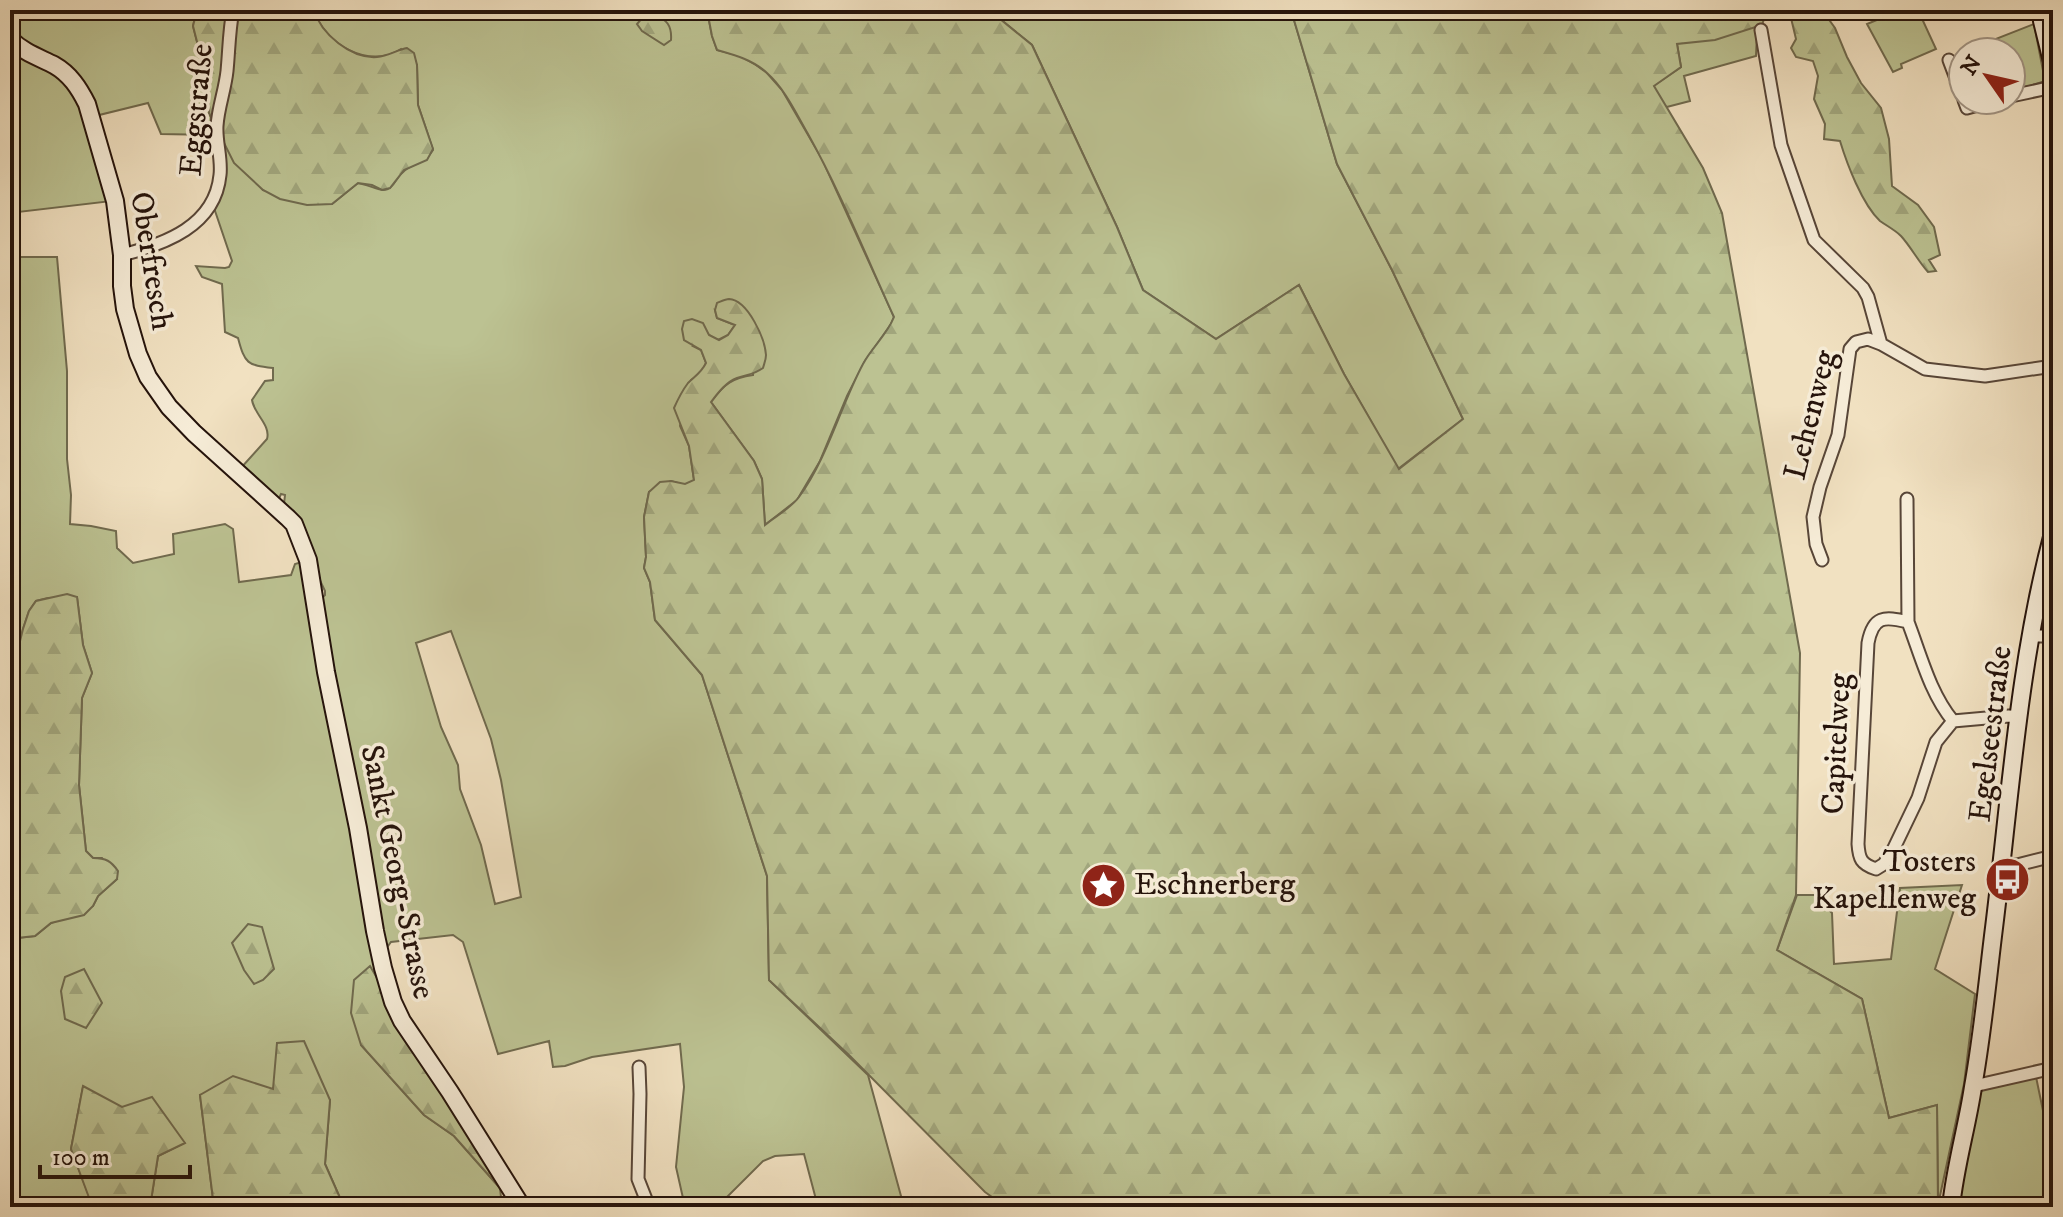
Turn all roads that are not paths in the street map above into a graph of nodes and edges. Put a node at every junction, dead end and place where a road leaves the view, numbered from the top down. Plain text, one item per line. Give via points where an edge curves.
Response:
1 (233, 10) edge
2 (2048, 16) edge
3 (1761, 30) dead end
4 (10, 39) edge
5 (2053, 66) edge
6 (2053, 87) edge
7 (2027, 93) edge
8 (122, 255) junction
9 (1881, 344) junction
10 (2053, 366) edge
11 (1907, 499) dead end
12 (2053, 533) edge
13 (1822, 560) dead end
14 (2046, 587) edge
15 (316, 611) joint
16 (1908, 622) junction
17 (2031, 636) junction
18 (2053, 636) edge
19 (2019, 717) junction
20 (1953, 721) junction
21 (2053, 856) edge
22 (2002, 865) junction
23 (639, 1067) dead end
24 (2053, 1068) edge
25 (1974, 1086) junction
26 (522, 1207) edge
27 (649, 1207) edge
28 (1951, 1207) edge

1 - 8 street, Eggstraße via 217,121 220,178 212,202 182,233
2 - 5 street via 2042,21
3 - 9 street via 1781,145 1814,240 1863,288
4 - 8 street, Oberfresch via 60,69 81,92 112,186
6 - 7 street
8 - 15 street, Oberfresch via 125,309 148,377 194,433 294,524 308,560
9 - 10 street, Lehenweg via 1925,369 1985,376
9 - 13 street, Lehenweg via 1868,339 1850,349 1836,444 1813,517
11 - 16 street
12 - 14 street, Egelseestraße
14 - 17 street, Egelseestraße
15 - 26 street, Sankt Georg-Strasse via 393,1002
16 - 20 street via 1933,690
16 - 20 street, Capitelweg via 1883,619 1873,625 1868,643 1858,844 1865,865 1876,869 1894,848 1936,742
17 - 18 street
17 - 19 street, Egelseestraße
19 - 20 street
19 - 22 street, Egelseestraße
21 - 22 street
22 - 25 street, Egelseestraße
23 - 27 street via 638,1179
24 - 25 street
25 - 28 street, Egelseestraße

